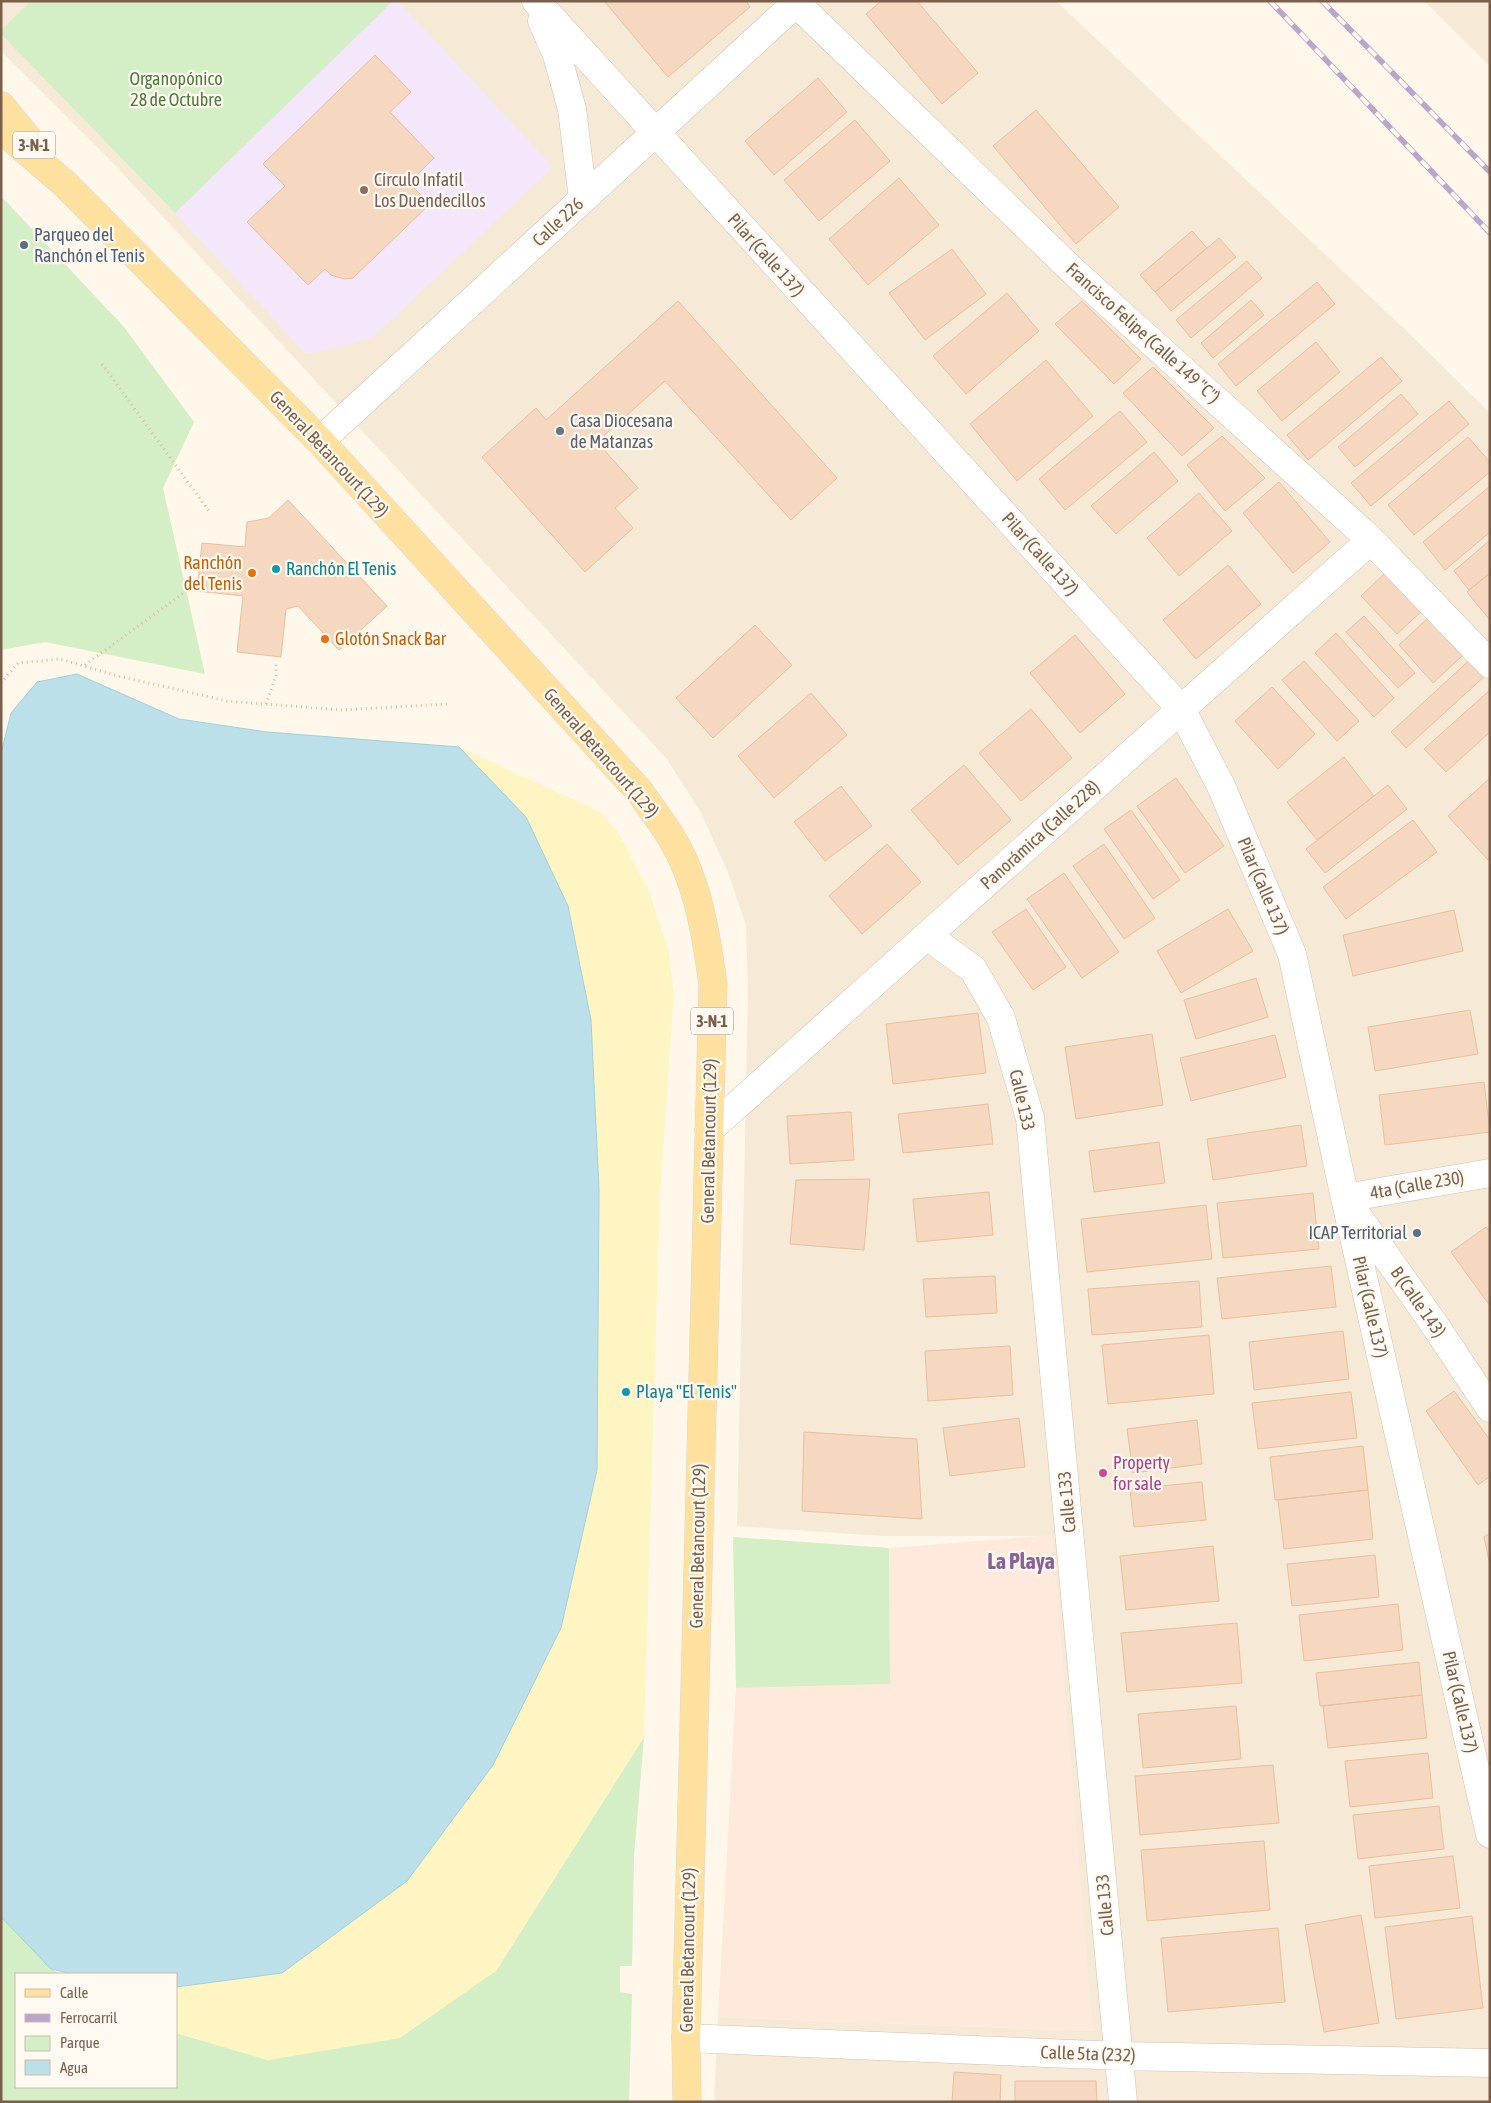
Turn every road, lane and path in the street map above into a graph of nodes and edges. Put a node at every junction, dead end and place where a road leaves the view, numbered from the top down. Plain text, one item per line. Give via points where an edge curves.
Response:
1 (534, 1) edge
2 (796, 2) edge
3 (1, 106) edge
4 (1, 130) edge
5 (654, 133) junction
6 (66, 184) junction
7 (583, 199) junction
8 (102, 364) dead end
9 (320, 442) junction
10 (209, 511) dead end
11 (1371, 540) junction
12 (193, 586) dead end
13 (276, 663) dead end
14 (1490, 664) edge
15 (85, 666) junction
16 (1, 683) edge
17 (266, 704) junction
18 (447, 704) dead end
19 (1181, 709) junction
20 (928, 936) junction
21 (709, 1130) junction
22 (1490, 1173) edge
23 (1345, 1198) junction
24 (1490, 1408) edge
25 (1490, 1834) edge
26 (686, 2038) junction
27 (1120, 2056) junction
28 (1490, 2063) edge
29 (687, 2102) edge
30 (1123, 2102) edge

1 - 5 street, Pilar (Calle 137)
1 - 7 street via 558,55 572,109
2 - 5 street, Calle 226
2 - 11 street, Francisco Felipe (Calle 149 "C") via 1074,272
3 - 6 main road, General Betancourt (129) / 3-N-1
4 - 6 main road, General Betancourt (129) / 3-N-1
5 - 7 street, Calle 226
5 - 19 street, Pilar (Calle 137)
6 - 9 main road, General Betancourt (129) / 3-N-1
7 - 9 street, Calle 226
8 - 10 path
9 - 21 main road, General Betancourt (129) / 3-N-1 via 640,792 672,838 691,879 704,924 713,984
11 - 14 street, Francisco Felipe (Calle 149 "C")
11 - 19 street, Panorámica (Calle 228)
12 - 15 path
13 - 17 path via 276,675
15 - 16 path via 60,659 18,663
15 - 17 path via 227,700
17 - 18 path via 341,710
19 - 20 street, Panorámica (Calle 228)
19 - 23 street, Pilar (Calle 137) via 1221,786 1292,954
20 - 21 street, Panorámica (Calle 228)
20 - 27 street, Calle 133 via 972,969 1001,1018 1030,1118
21 - 26 main road, General Betancourt (129) / 3-N-1
22 - 23 street, 4ta (Calle 230)
23 - 24 street, B (Calle 143)
23 - 25 street, Pilar (Calle 137)
26 - 27 street, Calle 5ta (232)
26 - 29 main road, General Betancourt (129) / 3-N-1
27 - 28 street, Calle 5ta (232)
27 - 30 street, Calle 133

